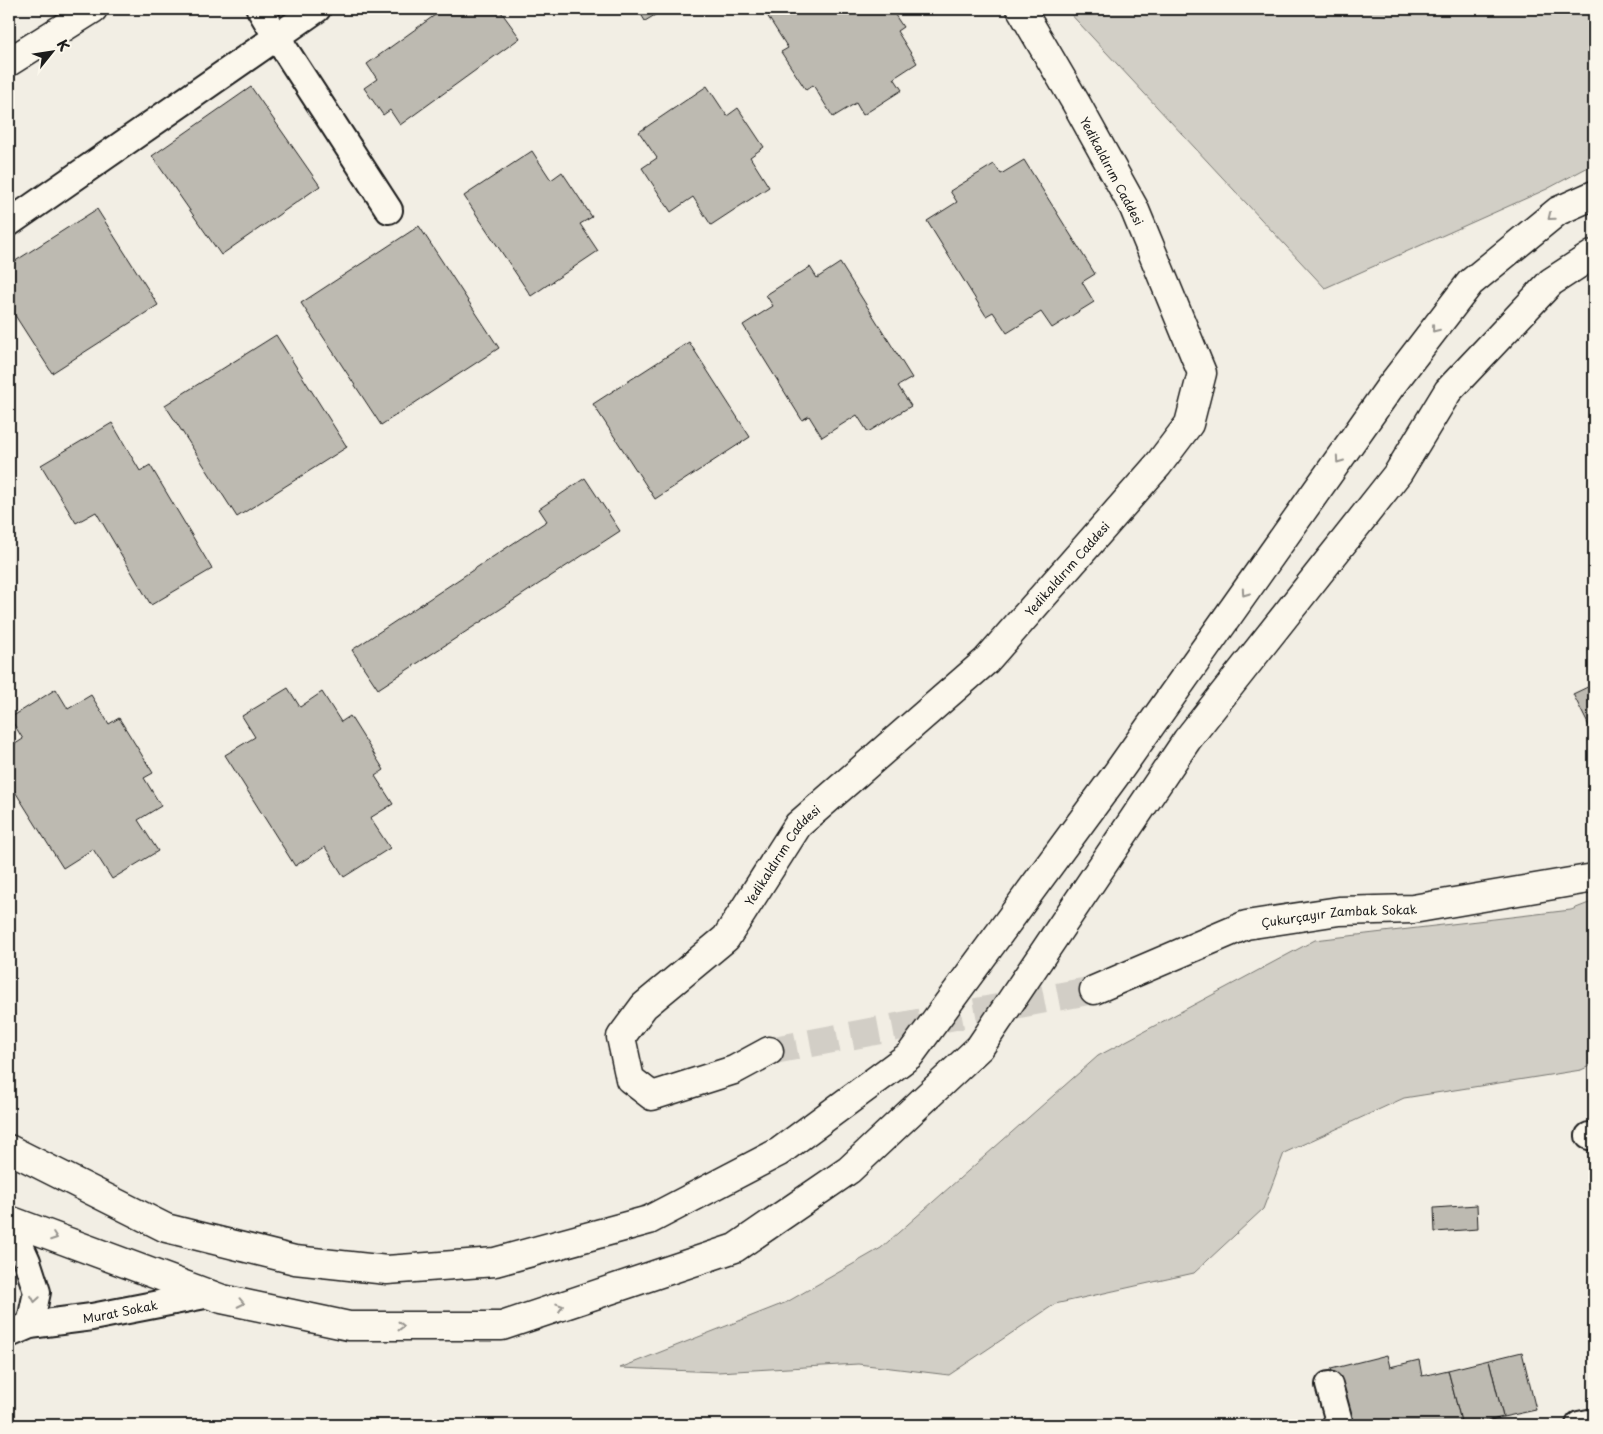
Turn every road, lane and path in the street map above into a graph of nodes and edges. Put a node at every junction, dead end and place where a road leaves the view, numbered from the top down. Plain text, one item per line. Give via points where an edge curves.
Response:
1 (93, 9) edge
2 (260, 9) edge
3 (317, 9) edge
4 (1021, 9) edge
5 (276, 36) junction
6 (9, 62) edge
7 (1594, 195) edge
8 (389, 210) dead end
9 (9, 223) edge
10 (1594, 254) edge
11 (1594, 878) edge
12 (1094, 990) tunnel mouth
13 (769, 1051) tunnel mouth
14 (9, 1149) edge
15 (9, 1220) edge
16 (210, 1294) junction
17 (19, 1330) edge
18 (1329, 1385) dead end
19 (1594, 1422) edge
20 (1340, 1425) edge
21 (1580, 1425) edge

1 - 6 main road
2 - 5 street
3 - 5 street
4 - 13 main road, Yedikaldırım Caddesi via 1134,208 1202,372 1189,424 1158,465 986,661 798,824 726,938 644,1006 621,1037 630,1079 652,1096 734,1070
5 - 8 street
5 - 9 street
7 -> 14 main road via 1558,211 1470,283 1390,387 1115,776 910,1055 779,1152 650,1220 495,1262 386,1270 296,1260 166,1228
16 -> 10 main road via 349,1326 502,1326 735,1248 849,1170 980,1047 1187,740 1398,473 1448,391 1551,282
11 - 12 main road, Çukurçayır Zambak Sokak via 1413,909 1338,911 1246,925
15 -> 16 main road
15 -> 17 street, Murat Sokak via 37,1292
16 - 17 street, Murat Sokak
18 - 20 street
19 - 21 street

